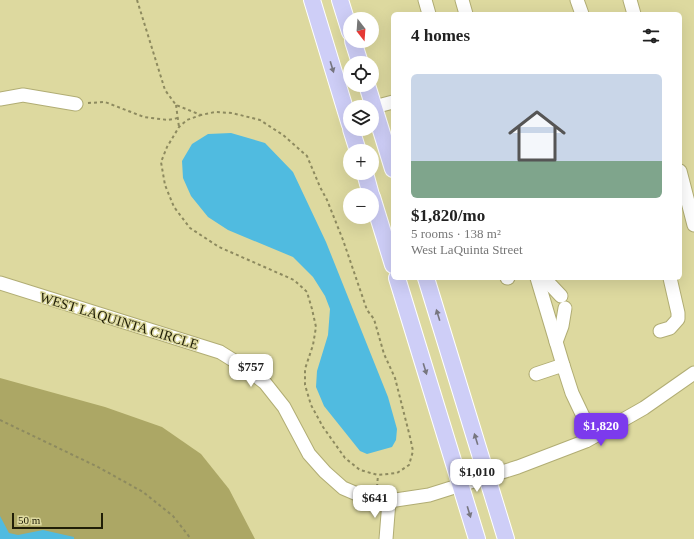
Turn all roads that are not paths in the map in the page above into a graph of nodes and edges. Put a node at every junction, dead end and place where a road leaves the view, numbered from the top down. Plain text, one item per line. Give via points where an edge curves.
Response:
1 (312, 0) edge
2 (340, 0) edge
3 (425, 0) edge
4 (462, 0) edge
5 (577, 0) edge
6 (630, 0) edge
7 (344, 12) edge
8 (428, 12) edge
9 (465, 12) edge
10 (581, 12) edge
11 (633, 12) edge
12 (0, 99) edge
13 (343, 102) edge
14 (391, 103) edge
15 (76, 104) road end
16 (379, 106) edge
17 (379, 123) edge
18 (391, 162) edge
19 (682, 180) edge
20 (379, 219) edge
21 (694, 225) edge
22 (391, 259) edge
23 (398, 280) edge
24 (427, 280) edge
25 (538, 280) edge
26 (546, 280) edge
27 (670, 280) edge
28 (0, 283) edge
29 (660, 331) dead end
30 (556, 342) junction
31 (563, 365) junction
32 (694, 373) edge
33 (536, 374) dead end
34 (593, 437) junction
35 (487, 477) junction
36 (460, 485) junction
37 (389, 501) junction
38 (386, 539) edge
39 (477, 539) edge
40 (506, 539) edge

1 -> 13 main road
2 - 7 main road
3 - 8 street
4 - 9 street
5 - 10 street
6 - 11 street
12 - 15 street via 23,95
14 - 16 street
17 - 18 main road
19 - 21 street
20 - 22 main road
23 -> 36 main road
35 -> 24 main road
25 - 30 street
26 - 30 street via 563,302 562,326
27 - 29 street via 678,319 670,328
28 - 37 street, WEST LAQUINTA CIRCLE via 220,352 244,366 265,383 284,407 309,454 343,488 364,497
30 - 31 street
31 - 33 street
31 - 34 street via 572,393
32 - 34 street, WEST LAQUINTA CIRCLE via 644,408
34 - 35 street, WEST LAQUINTA CIRCLE
35 - 36 street, WEST LAQUINTA CIRCLE
35 - 40 main road
36 - 37 street, WEST LAQUINTA CIRCLE via 428,495
36 -> 39 main road
37 - 38 street

